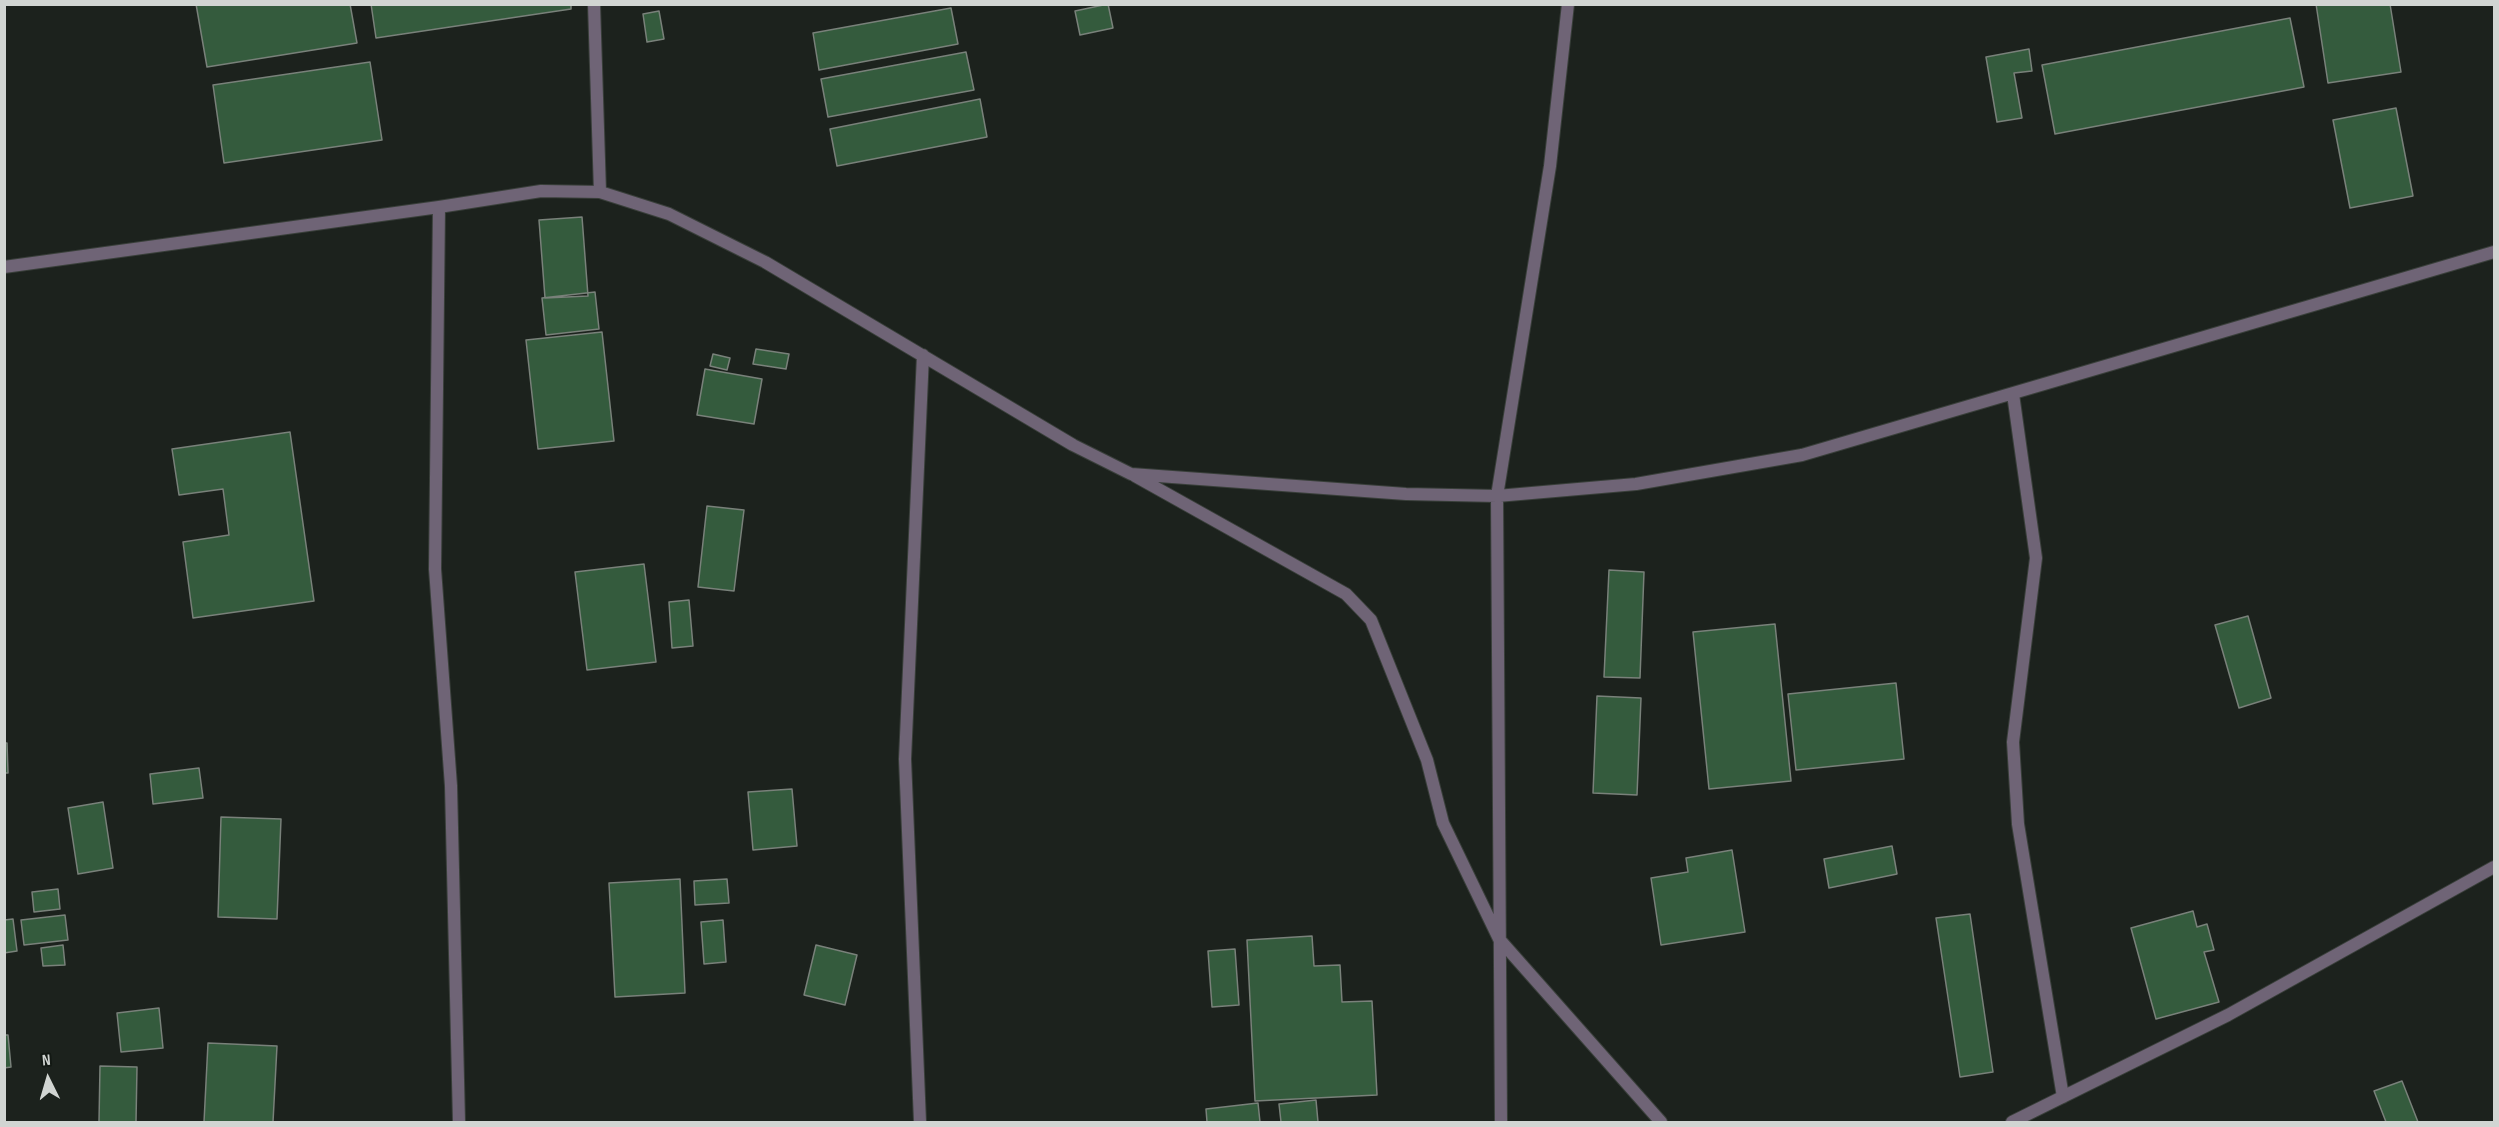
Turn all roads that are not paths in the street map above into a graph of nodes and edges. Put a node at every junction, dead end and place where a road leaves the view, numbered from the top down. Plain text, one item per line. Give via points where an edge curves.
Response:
1 (594, 4) edge
2 (1568, 4) edge
3 (600, 192) junction
4 (439, 207) junction
5 (2494, 252) edge
6 (4, 267) edge
7 (923, 355) junction
8 (2013, 394) junction
9 (1131, 474) junction
10 (1497, 496) junction
11 (2494, 867) edge
12 (1499, 939) junction
13 (2063, 1097) junction
14 (459, 1122) edge
15 (920, 1122) edge
16 (1501, 1122) edge
17 (1661, 1122) edge
18 (2012, 1122) edge

1 - 3 street
2 - 10 street via 1550,166
3 - 4 street via 541,191
3 - 7 street via 669,214 765,262
4 - 6 street
4 - 14 street via 435,569 451,786
5 - 8 street
7 - 9 street via 1073,445
7 - 15 street via 905,759
8 - 10 street via 1802,455 1636,484
8 - 13 street via 2036,558 2013,742 2018,824
9 - 10 street via 1406,494
9 - 12 street via 1346,594 1371,620 1427,760 1443,823
10 - 12 street
11 - 13 street via 2228,1015
12 - 16 street
12 - 17 street
13 - 18 street

